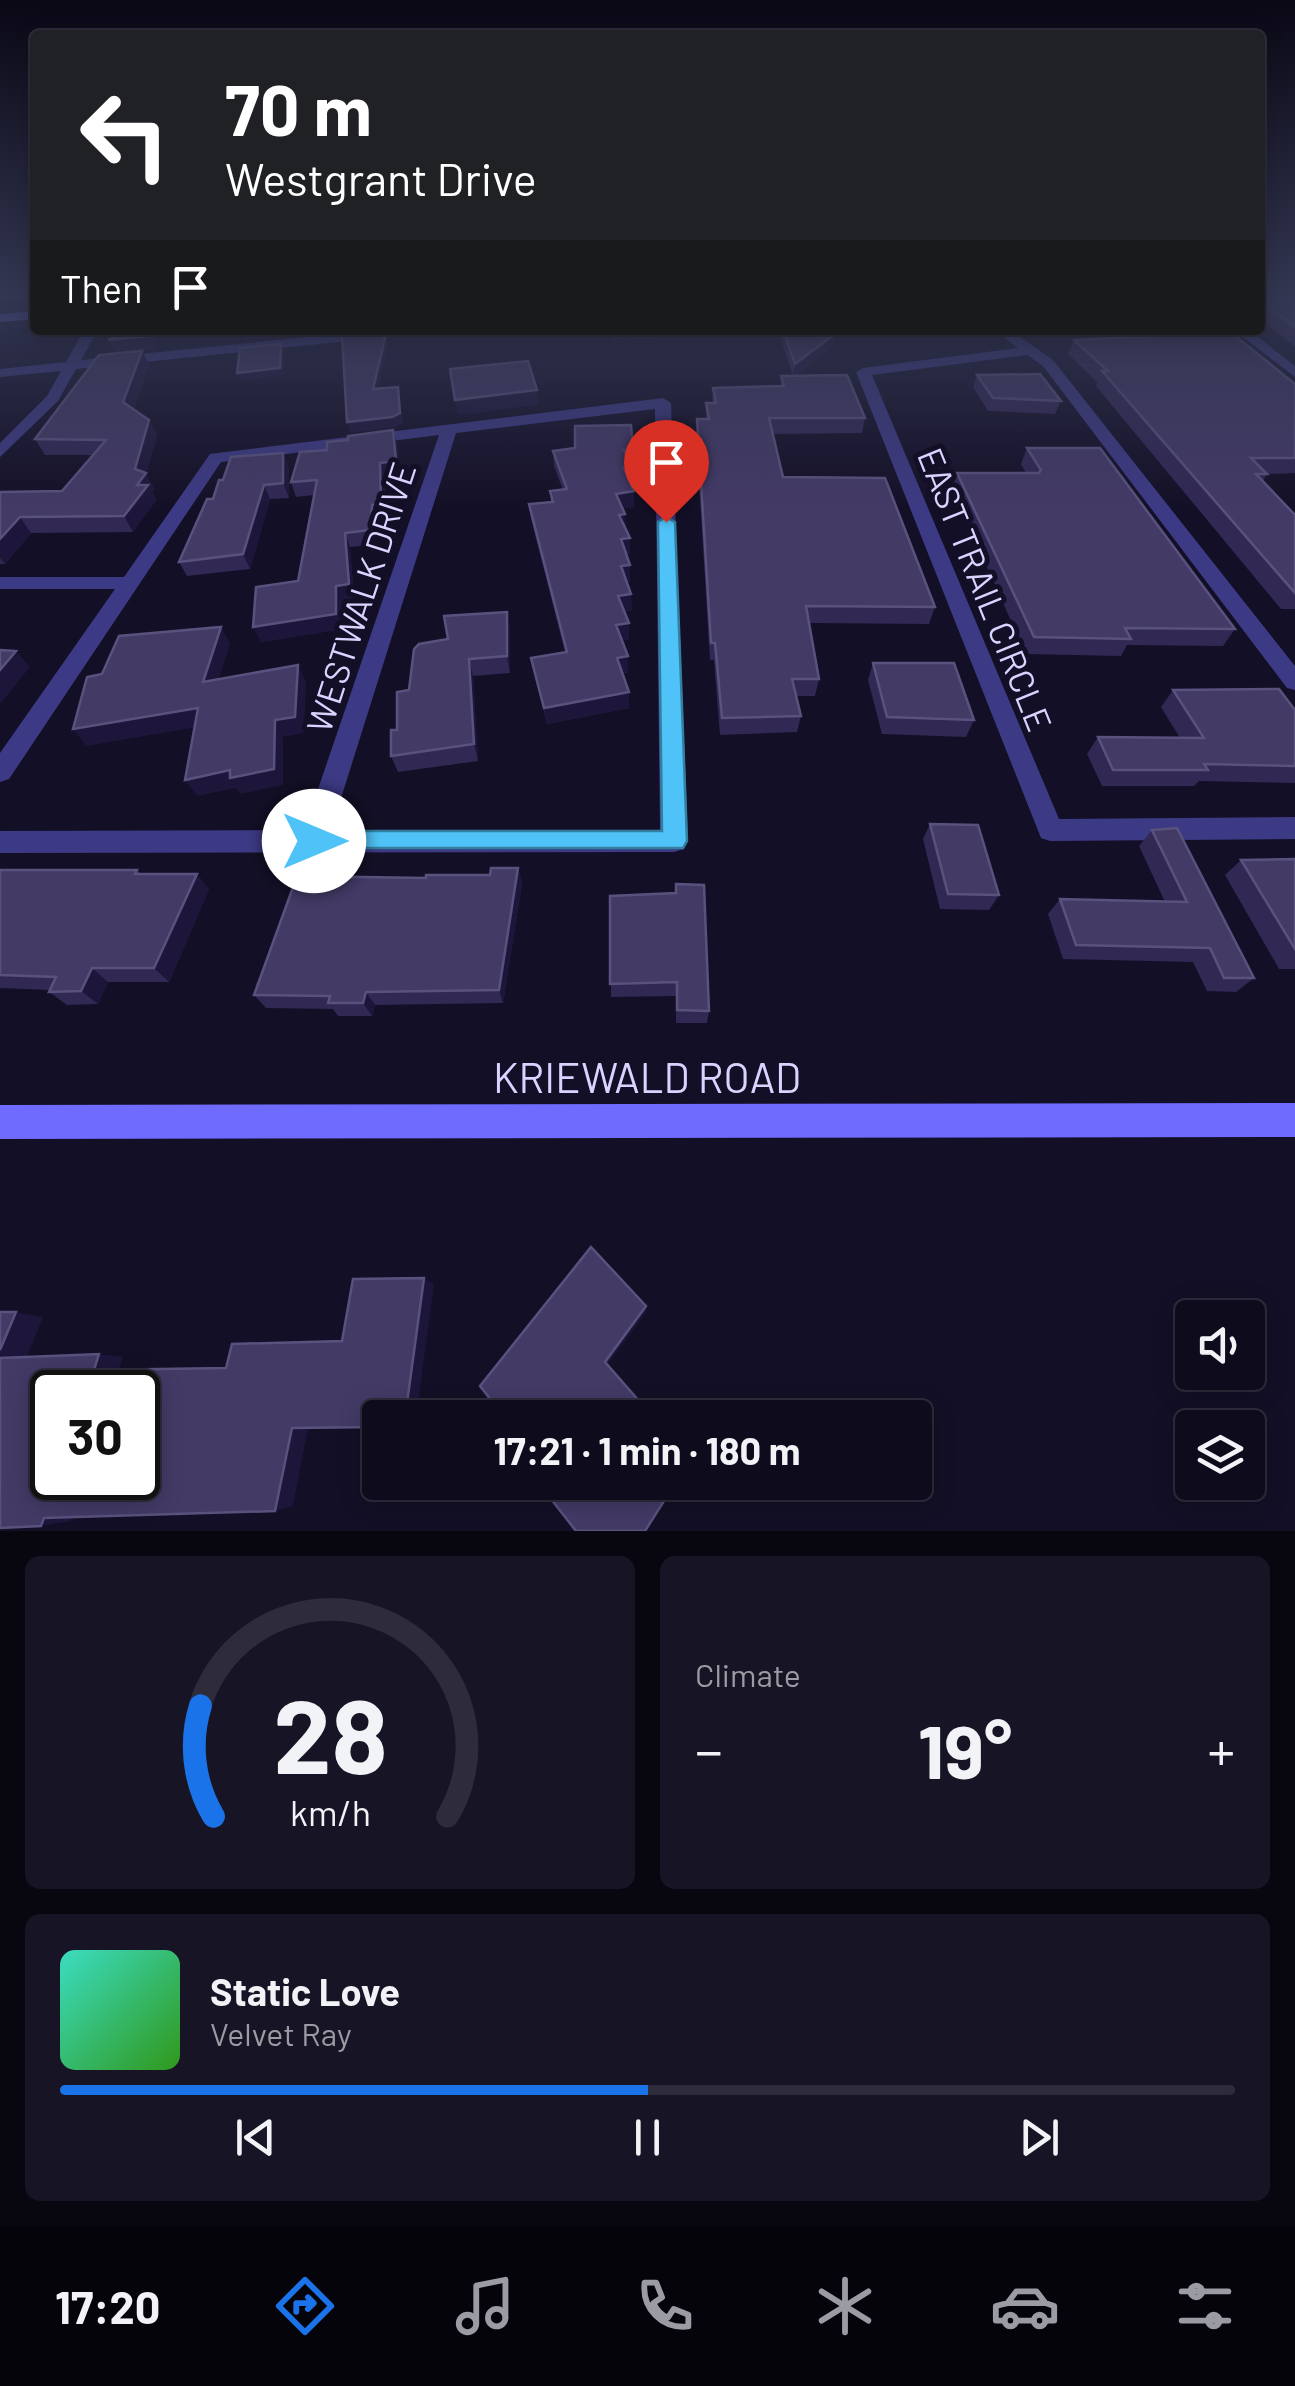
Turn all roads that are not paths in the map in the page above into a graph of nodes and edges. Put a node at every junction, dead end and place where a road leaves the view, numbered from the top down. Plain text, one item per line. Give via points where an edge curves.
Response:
1 (67, 366) edge
2 (72, 366) edge
3 (906, 366) edge
4 (1051, 366) edge
5 (0, 373) edge
6 (448, 430) junction
7 (0, 452) edge
8 (130, 582) junction
9 (0, 583) edge
10 (1295, 682) edge
11 (0, 772) edge
12 (1295, 828) edge
13 (314, 841) junction
14 (0, 842) edge
15 (1295, 1120) edge
16 (0, 1122) edge

1 - 5 street
2 - 7 street via 41,412
3 - 12 street, EAST TRAIL CIRCLE via 863,372 1050,830
4 - 10 street
6 - 8 street via 216,458
6 - 13 street, WESTWALK DRIVE
6 - 13 street via 663,403 674,841
8 - 9 street
8 - 11 street
13 - 14 street
15 - 16 street, KRIEWALD ROAD

